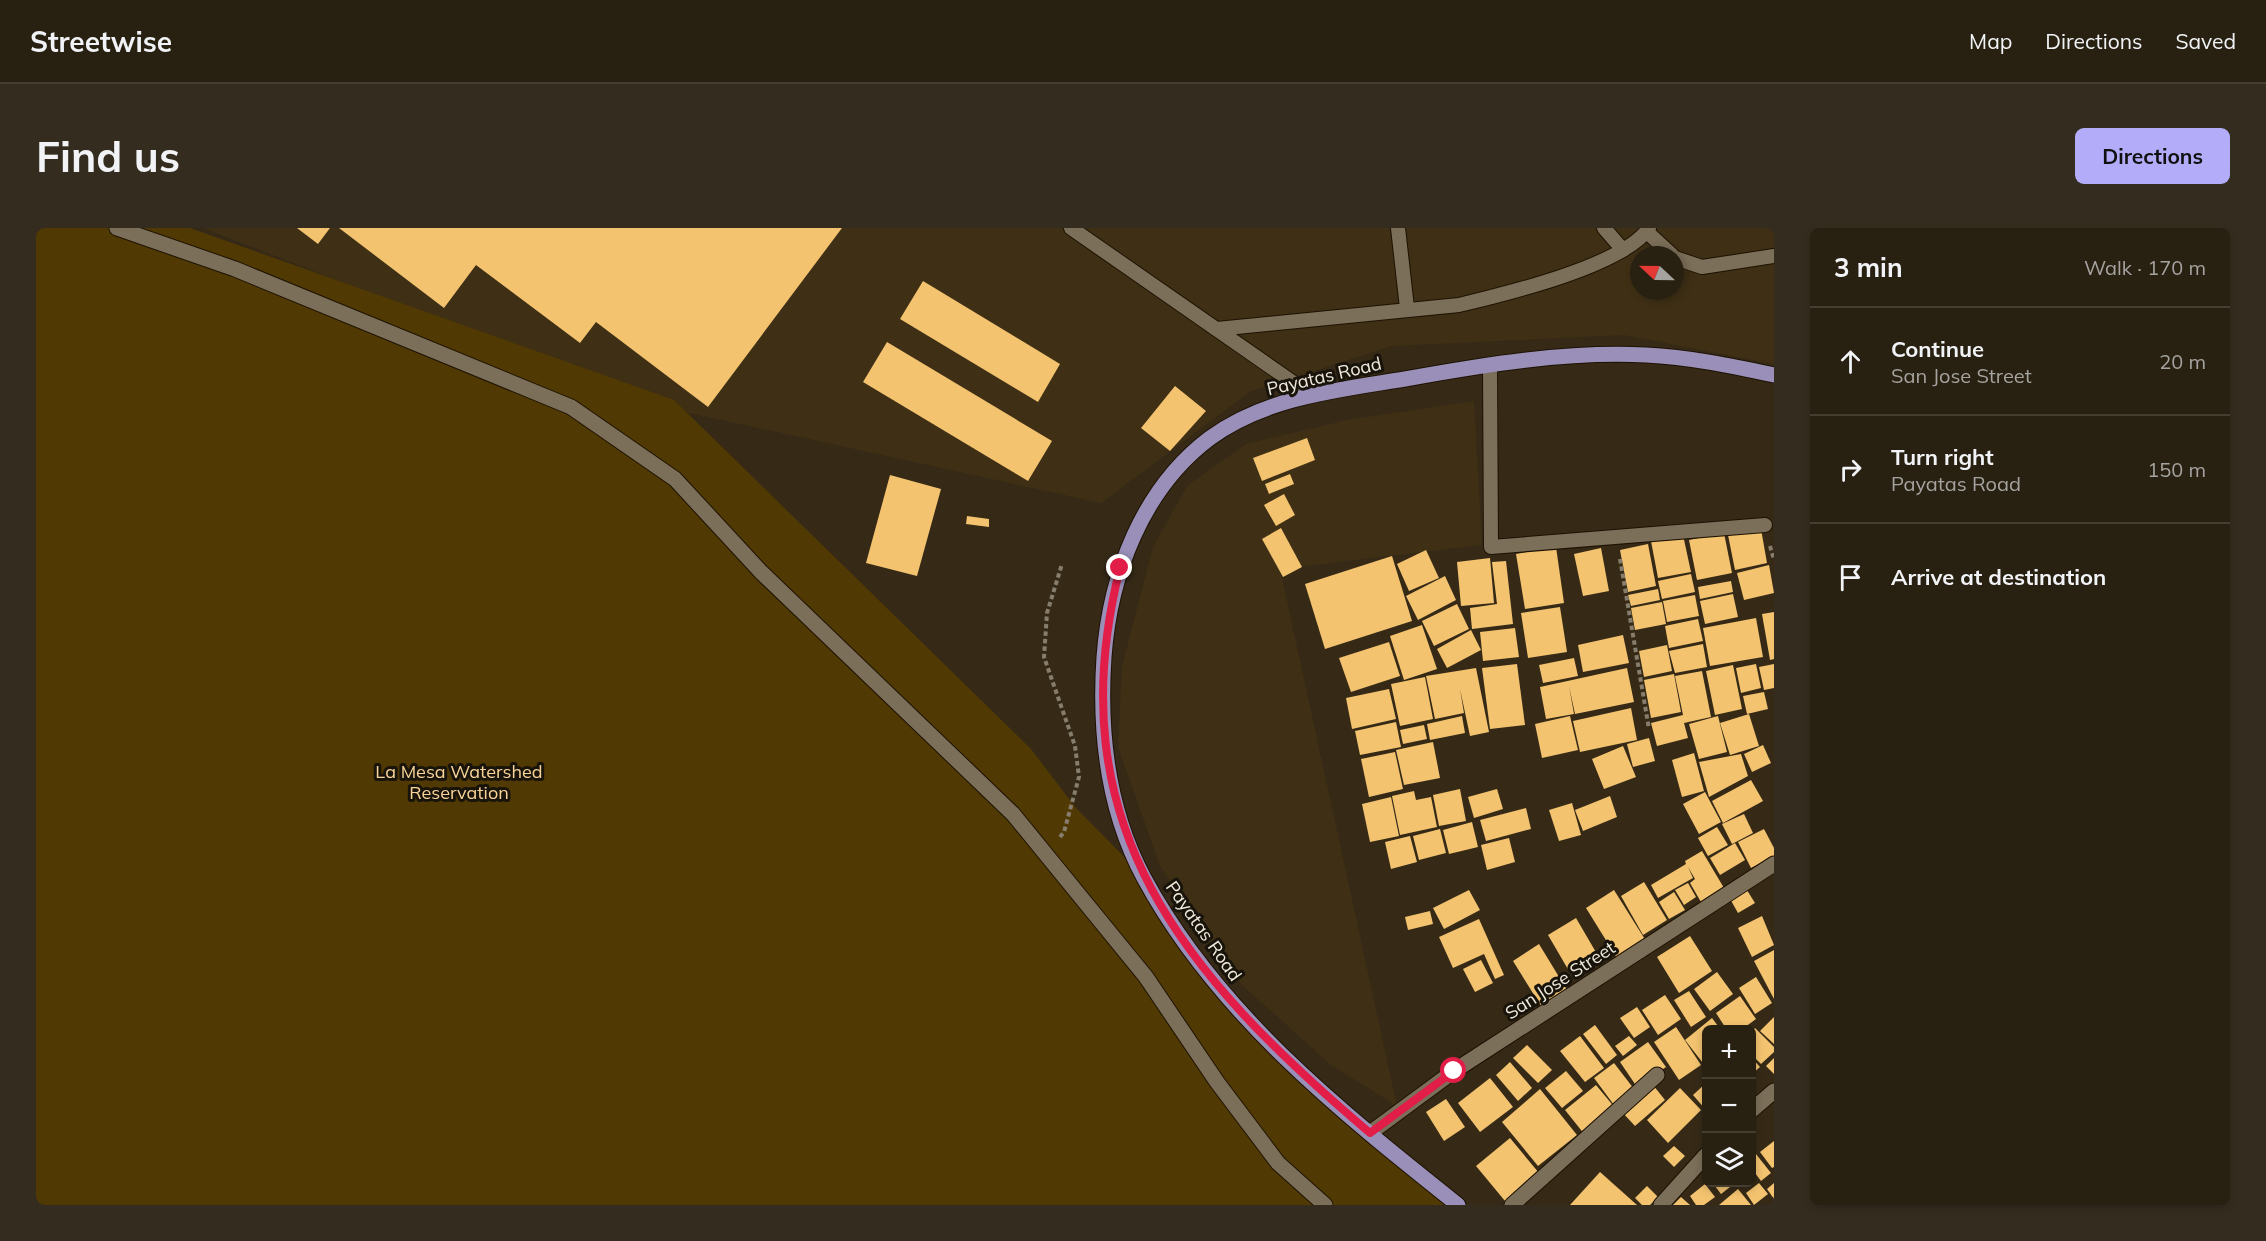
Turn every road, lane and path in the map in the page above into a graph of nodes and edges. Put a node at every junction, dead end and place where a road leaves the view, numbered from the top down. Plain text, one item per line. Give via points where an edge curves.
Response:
1 (117, 228) edge
2 (1071, 228) edge
3 (1398, 228) edge
4 (1604, 228) edge
5 (1648, 230) edge
6 (1664, 246) edge
7 (1623, 250) junction
8 (1774, 256) edge
9 (1684, 260) edge
10 (1407, 308) junction
11 (1217, 329) junction
12 (1490, 366) junction
13 (1774, 375) edge
14 (1311, 395) junction
15 (1765, 525) dead end
16 (1616, 536) junction
17 (1062, 564) dead end
18 (1649, 729) dead end
19 (1045, 854) junction
20 (1774, 864) edge
21 (1657, 1075) dead end
22 (1774, 1091) edge
23 (1756, 1107) edge
24 (1370, 1133) junction
25 (1702, 1160) edge
26 (1325, 1205) edge
27 (1458, 1205) edge
28 (1512, 1205) edge
29 (1661, 1205) edge

1 - 19 street via 234,269 571,407 675,479 761,572 1013,814
2 - 11 lane
3 - 10 lane
4 - 7 lane
5 - 6 lane
5 - 7 lane
7 - 10 lane via 1566,275 1493,297 1459,305
8 - 9 lane via 1702,267
10 - 11 lane
11 - 14 lane
12 - 13 main road, Payatas Road via 1584,356 1647,355
12 - 14 main road, Payatas Road
12 - 16 lane via 1491,547
14 - 24 main road, Payatas Road via 1264,409 1208,440 1184,460 1148,508 1133,535 1113,597 1105,650 1103,725 1108,769 1128,843 1168,920 1253,1026
15 - 16 lane
16 - 18 path
17 - 19 path via 1047,613 1044,657 1075,746 1079,777 1064,832
19 - 26 street via 1146,977 1278,1163
20 - 24 street, San Jose Street via 1454,1071
21 - 28 street
22 - 23 street
24 - 27 main road, Payatas Road
25 - 29 street

